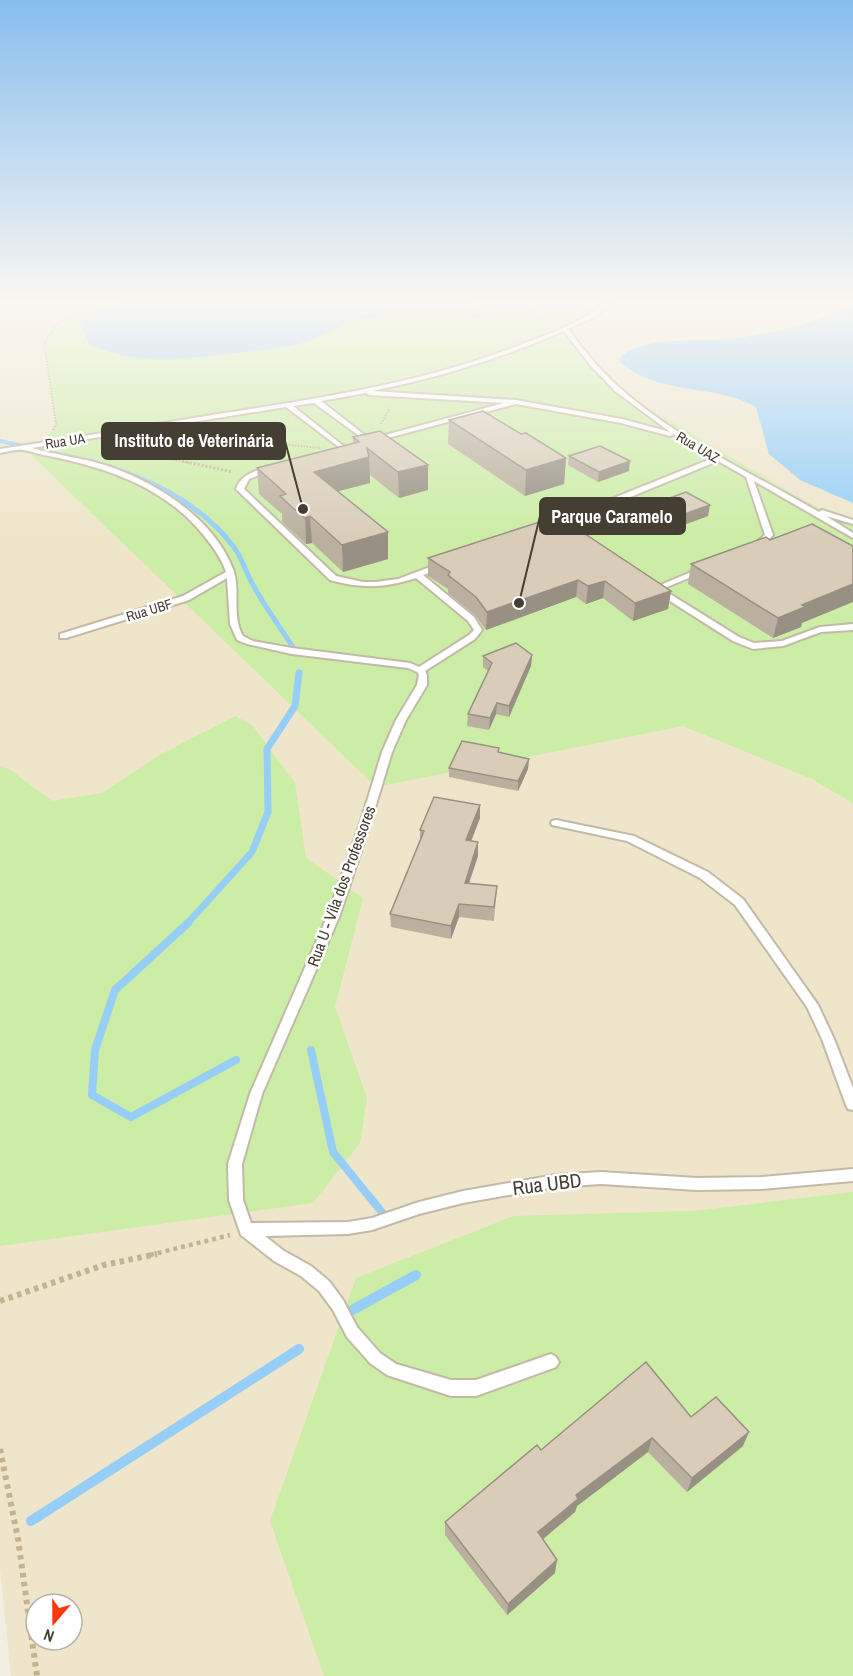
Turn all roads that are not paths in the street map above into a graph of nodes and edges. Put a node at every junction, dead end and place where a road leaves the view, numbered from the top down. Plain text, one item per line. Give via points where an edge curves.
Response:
1 (413, 381) edge
2 (609, 381) edge
3 (356, 392) junction
4 (315, 400) junction
5 (516, 402) junction
6 (287, 405) junction
7 (682, 440) junction
8 (352, 446) junction
9 (24, 448) junction
10 (2, 451) edge
11 (718, 459) junction
12 (280, 466) edge
13 (749, 478) junction
14 (809, 507) junction
15 (563, 522) junction
16 (853, 522) edge
17 (572, 528) edge
18 (540, 530) edge
19 (853, 537) edge
20 (750, 550) edge
21 (450, 562) edge
22 (708, 567) edge
23 (230, 573) junction
24 (417, 575) junction
25 (646, 582) edge
26 (656, 589) junction
27 (853, 627) edge
28 (63, 636) dead end
29 (420, 669) junction
30 (556, 822) dead end
31 (853, 1105) edge
32 (853, 1175) edge
33 (246, 1230) junction
34 (551, 1362) dead end

1 - 3 lane, Rua UA
2 - 7 lane, Rua UAZ
3 - 4 lane, Rua UA
3 - 5 lane
4 - 6 lane, Rua UA
4 - 8 lane
5 - 7 lane via 622,421
5 - 8 lane
6 - 8 lane
6 - 9 lane, Rua UA
7 - 11 lane, Rua UAZ
9 - 10 lane, Rua UA
9 - 23 lane via 108,468 163,494 200,526 222,554
11 - 13 lane, Rua UAZ
11 - 15 lane
12 - 24 lane via 248,477 240,486 242,491 333,578 369,586
13 - 14 lane, Rua UAZ
13 - 20 lane via 769,536
14 - 16 lane
14 - 19 lane, Rua UAZ
15 - 17 lane
15 - 18 lane
21 - 24 lane
22 - 26 lane
23 - 28 lane, Rua UBF via 186,598
23 - 29 lane via 236,631 246,642
24 - 29 lane via 478,630
25 - 26 lane
26 - 27 lane via 735,639 753,646 783,644 820,630
29 - 33 lane, Rua U - Vila dos Professores via 422,685 387,752 333,917 256,1094 239,1144 234,1183
30 - 31 lane via 630,838 704,875 739,902 812,1005
32 - 33 lane, Rua UBD via 761,1183 601,1178 555,1181 463,1197 348,1228
33 - 34 lane via 324,1287 352,1332 375,1358 392,1370 451,1388 476,1388

